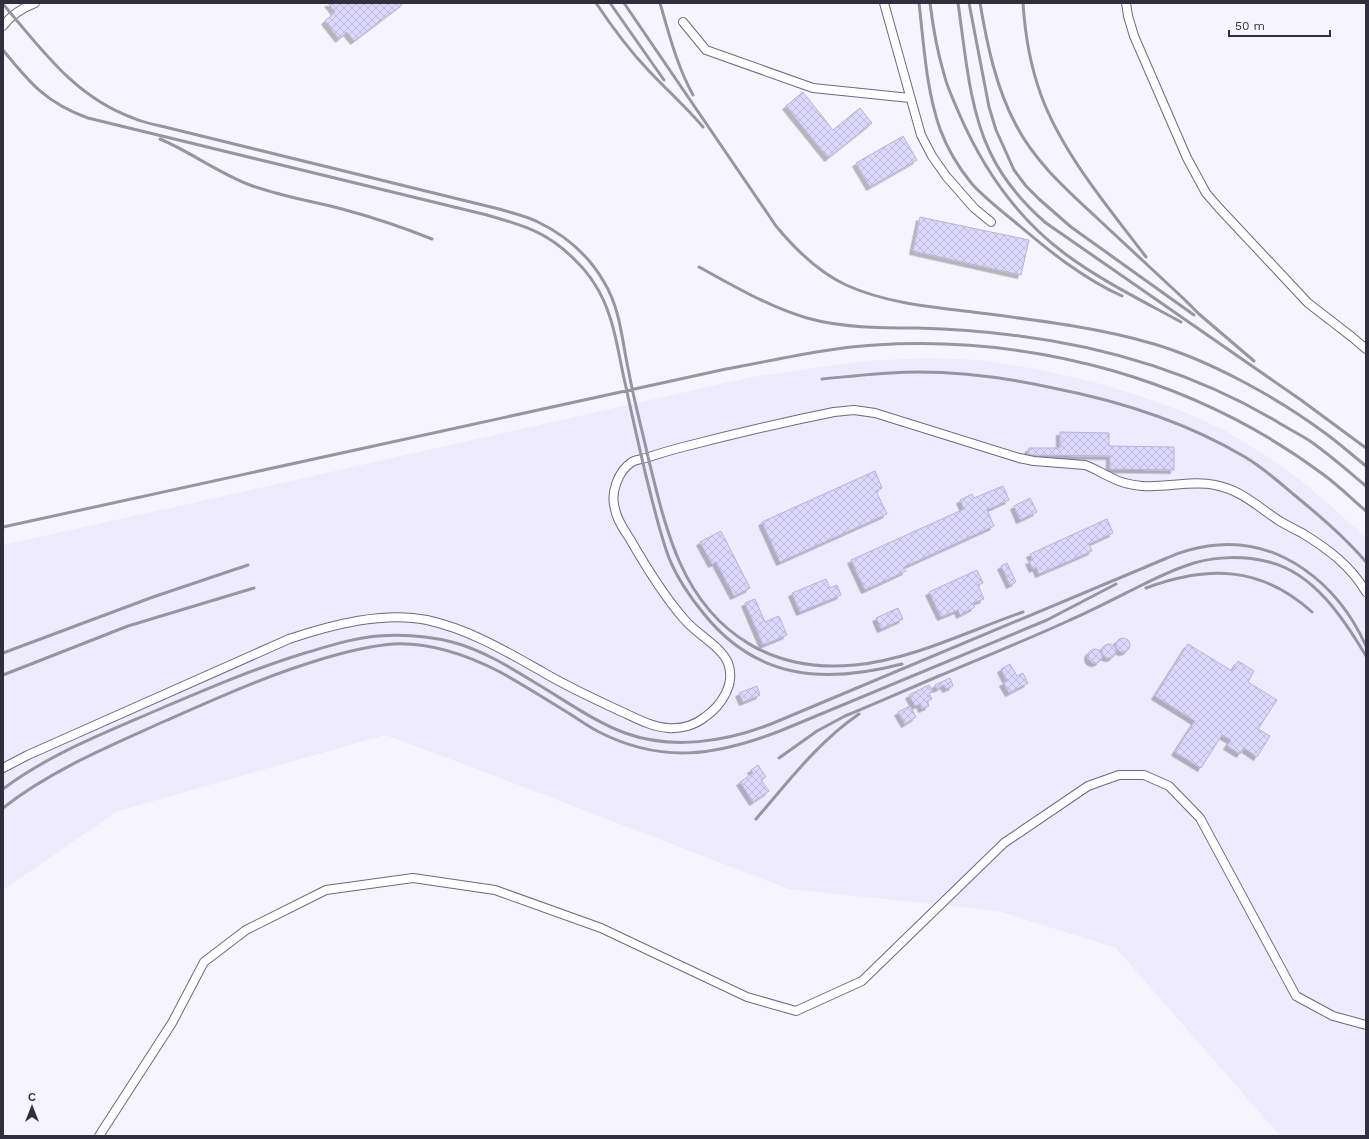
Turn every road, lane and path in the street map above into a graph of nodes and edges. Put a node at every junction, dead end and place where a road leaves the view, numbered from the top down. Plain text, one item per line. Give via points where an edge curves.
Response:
1 (35, 3) edge
2 (884, 3) edge
3 (1126, 3) edge
4 (683, 22) dead end
5 (3, 26) edge
6 (910, 98) junction
7 (991, 222) dead end
8 (1366, 349) edge
9 (1366, 592) edge
10 (3, 768) edge
11 (1366, 1025) edge
12 (99, 1136) edge

1 - 5 lane via 18,11
2 - 6 lane
3 - 8 lane via 1134,36 1187,158 1206,193 1308,303
4 - 6 lane via 706,50 813,88
6 - 7 lane via 921,135 932,156 961,194
9 - 10 lane via 1342,561 1325,548 1252,500 1225,488 1202,484 1154,487 1130,484 1118,481 1086,465 1019,458 875,413 854,410 834,412 657,454 632,462 620,476 613,499 615,512 622,526 683,619 720,651 728,664 729,683 721,701 709,714 694,723 677,728 656,726 575,690 482,638 439,623 408,617 375,619 320,629 289,639
11 - 12 lane via 1333,1016 1296,996 1200,818 1169,786 1144,775 1119,775 1088,786 1004,843 862,981 796,1011 747,997 601,928 495,890 413,878 326,890 246,930 204,962 172,1023

